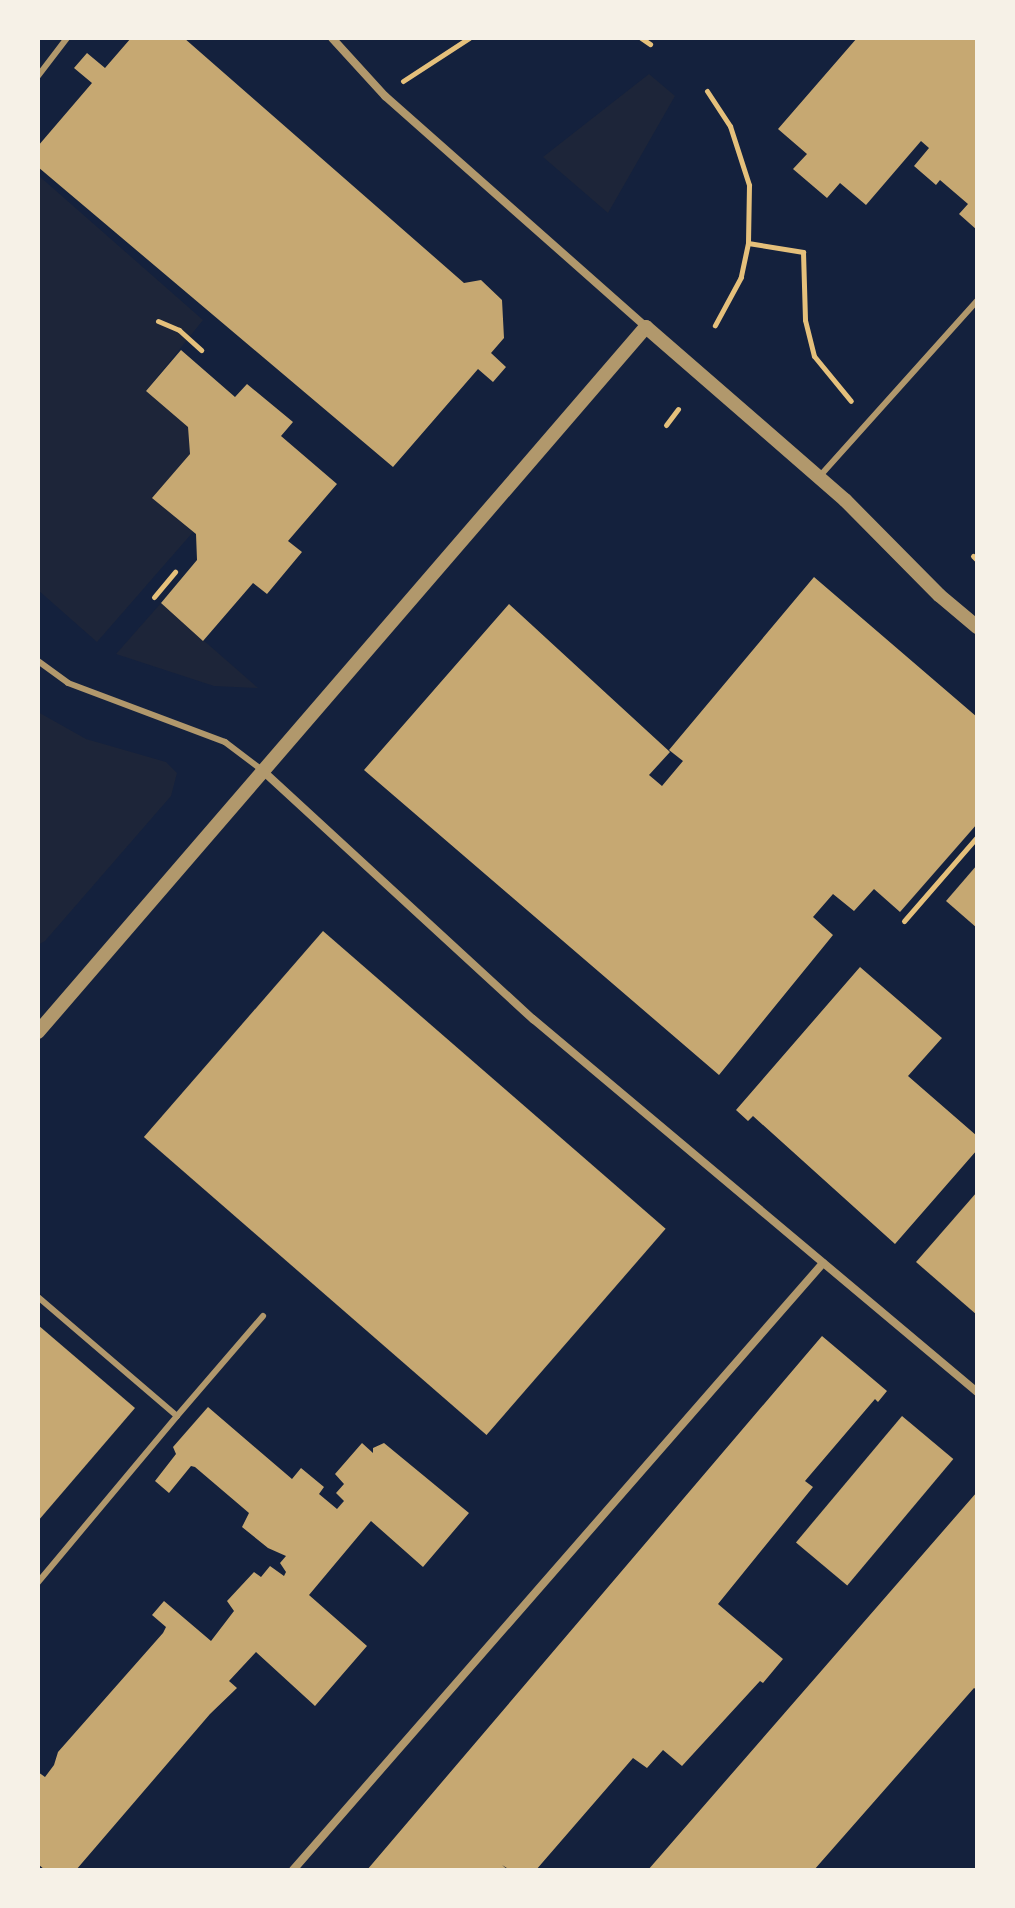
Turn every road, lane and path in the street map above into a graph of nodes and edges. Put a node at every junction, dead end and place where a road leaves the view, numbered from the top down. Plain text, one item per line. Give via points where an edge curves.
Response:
1 (67, 38) edge
2 (332, 38) edge
3 (469, 38) edge
4 (641, 38) edge
5 (650, 44) dead end
6 (38, 76) edge
7 (707, 91) dead end
8 (385, 96) junction
9 (748, 243) junction
10 (977, 301) edge
11 (158, 321) dead end
12 (715, 325) dead end
13 (646, 327) junction
14 (201, 350) dead end
15 (851, 401) dead end
16 (678, 409) dead end
17 (666, 425) dead end
18 (819, 477) junction
19 (175, 572) dead end
20 (154, 597) dead end
21 (977, 627) edge
22 (38, 661) edge
23 (262, 770) junction
24 (977, 837) edge
25 (904, 921) dead end
26 (38, 1032) edge
27 (823, 1263) junction
28 (38, 1297) edge
29 (263, 1316) dead end
30 (977, 1392) edge
31 (177, 1416) junction
32 (38, 1582) edge
33 (293, 1870) edge

1 - 6 lane
2 - 8 street
3 - 8 path
4 - 5 path
7 - 9 path via 742,157 749,185
8 - 13 street
9 - 12 path via 741,277
9 - 15 path via 803,252 805,320 814,356
10 - 18 lane
11 - 14 path via 179,330
13 - 18 street
13 - 23 street
16 - 17 path
18 - 21 street
19 - 20 path
22 - 23 lane via 68,683 225,742
23 - 26 street
23 - 27 street via 533,1019
24 - 25 path
27 - 30 street
27 - 33 street
28 - 31 lane
29 - 31 lane
31 - 32 lane

